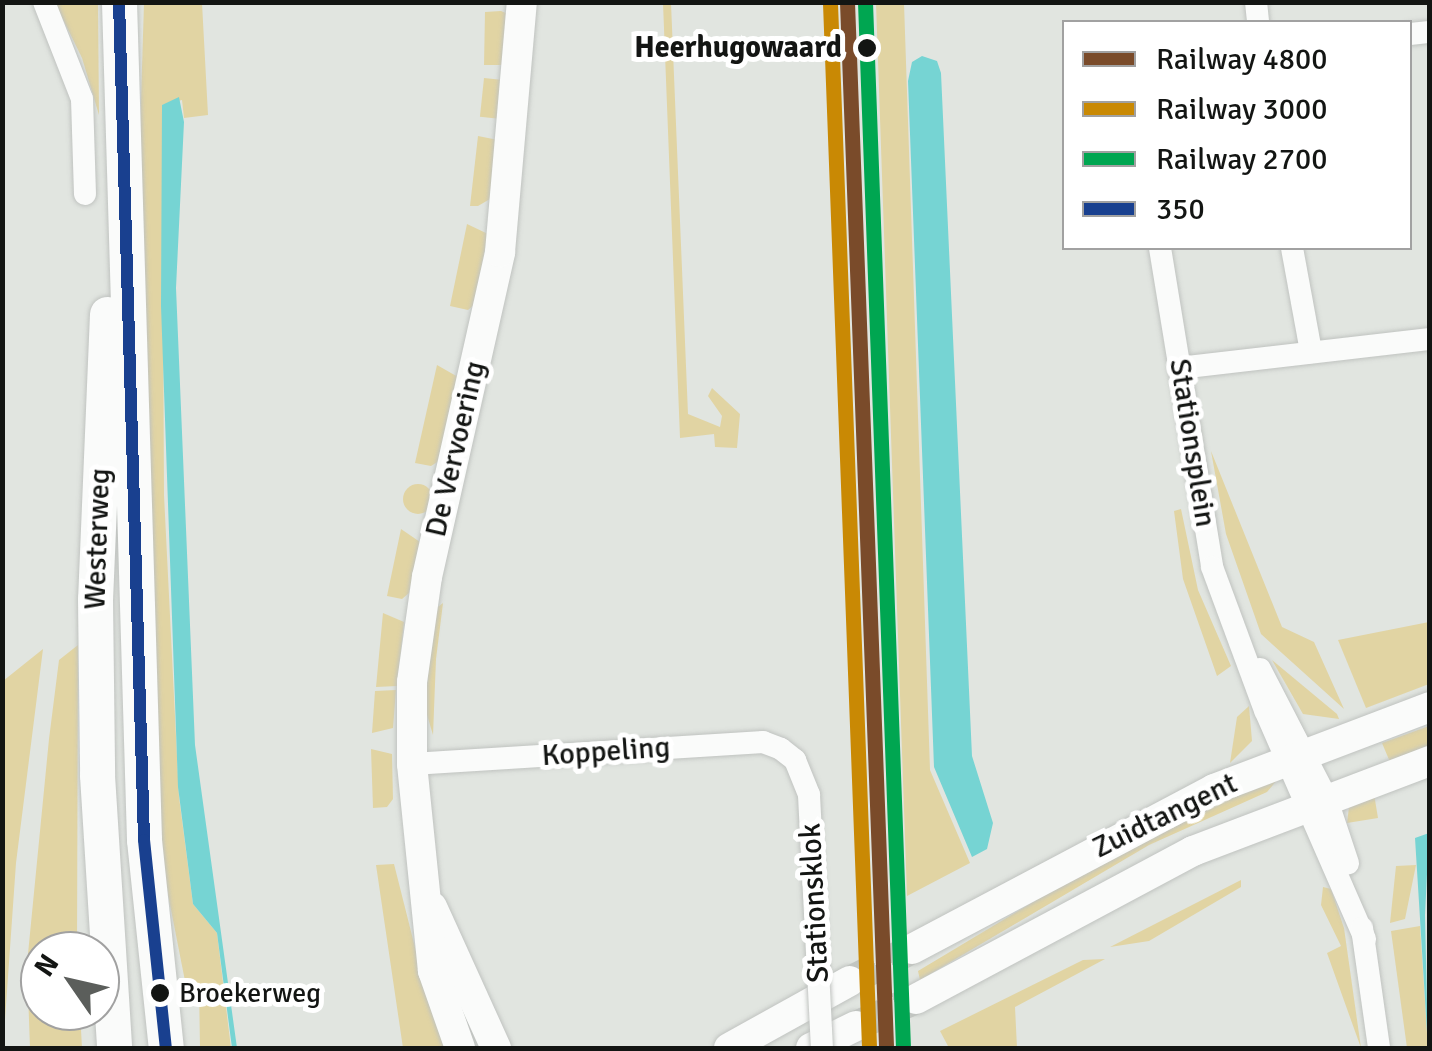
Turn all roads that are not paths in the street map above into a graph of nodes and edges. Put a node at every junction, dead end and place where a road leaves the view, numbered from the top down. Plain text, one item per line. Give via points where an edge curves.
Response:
1 (44, 2) edge
2 (522, 2) edge
3 (119, 16) edge
4 (86, 194) dead end
5 (1160, 250) edge
6 (1292, 250) edge
7 (1430, 338) edge
8 (1311, 352) junction
9 (1179, 368) junction
10 (1430, 707) edge
11 (1295, 755) junction
12 (795, 760) joint
13 (1430, 762) edge
14 (412, 764) junction
15 (1317, 801) junction
16 (425, 896) junction
17 (912, 949) tunnel mouth
18 (850, 981) tunnel mouth
19 (916, 998) tunnel mouth
20 (856, 1026) tunnel mouth
21 (114, 1048) edge
22 (166, 1048) edge
23 (460, 1048) edge
24 (496, 1048) edge
25 (729, 1048) edge
26 (811, 1048) edge
27 (822, 1048) edge
28 (1380, 1048) edge

1 - 4 street via 82,99
2 - 14 main road, De Vervoering via 505,218 427,578 412,682
3 - 21 main road, Westerweg via 95,599 97,775
3 - 22 main road, Westerweg via 144,840
5 - 9 street, Stationsplein
6 - 8 street
7 - 8 street
8 - 9 street
9 - 11 street, Stationsplein via 1212,567
10 - 11 main road, Zuidtangent
11 - 15 street, Stationsplein
11 - 17 main road, Zuidtangent via 1150,820
12 - 14 street, Koppeling via 763,742
12 - 27 street, Stationsklok, bridge via 810,795
13 - 15 main road, Zuidtangent
14 - 16 main road, De Vervoering
15 - 19 main road, Zuidtangent via 1123,885
15 - 28 street, Stationsplein via 1365,939
16 - 23 main road, De Vervoering via 433,971
16 - 24 main road, De Vervoering
18 - 25 main road
20 - 26 main road

